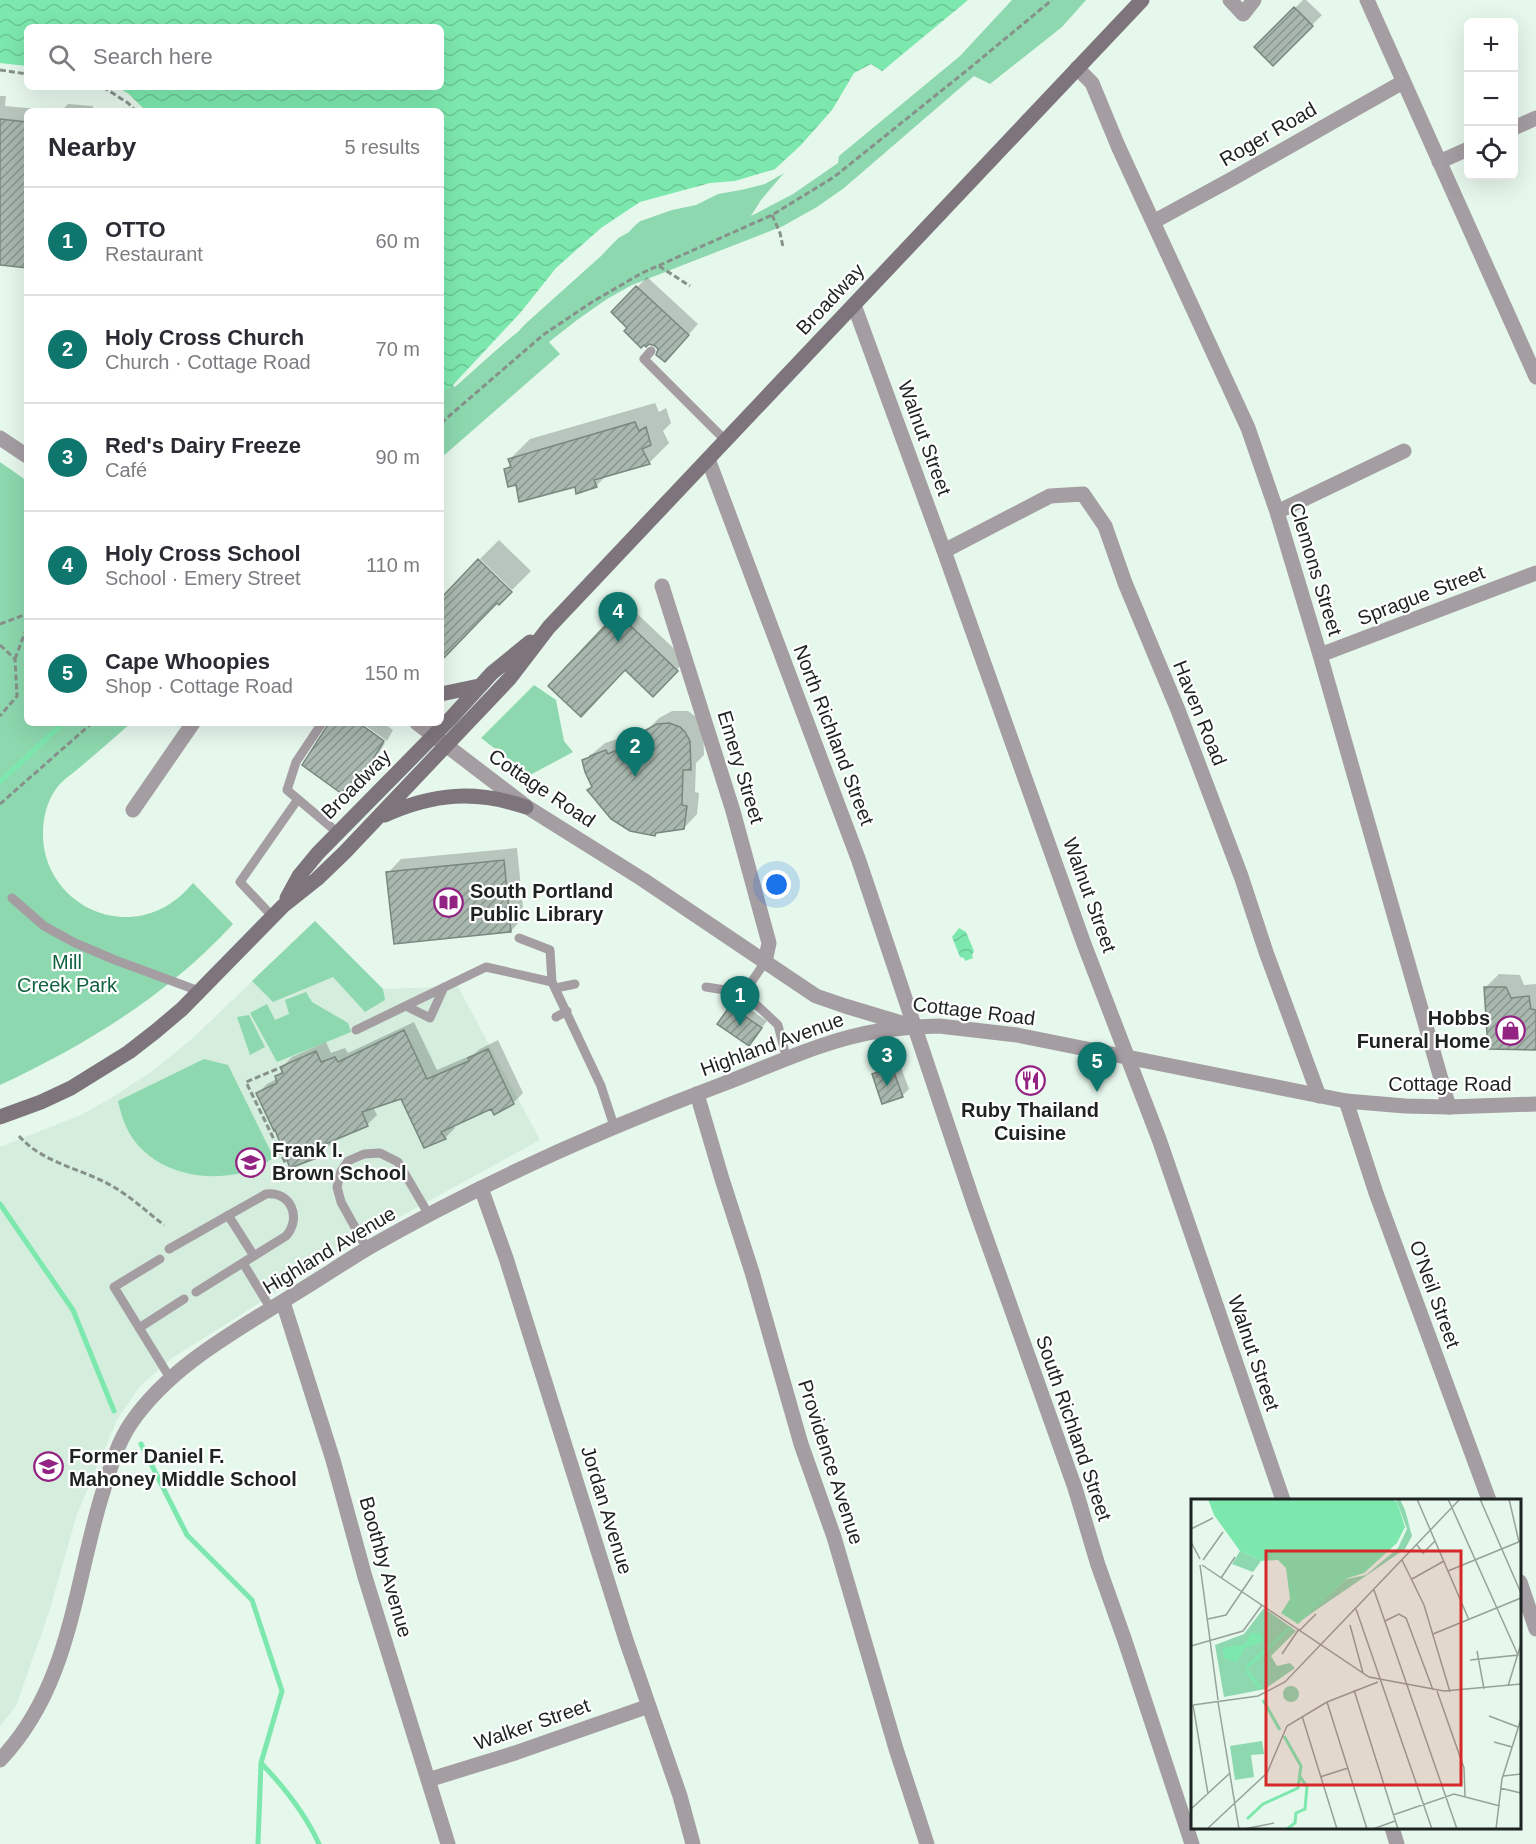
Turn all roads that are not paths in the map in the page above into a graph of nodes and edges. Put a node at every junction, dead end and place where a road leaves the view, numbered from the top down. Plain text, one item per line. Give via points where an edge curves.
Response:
1 (1142, 0) edge
2 (1230, 0) edge
3 (1254, 0) edge
4 (1367, 0) edge
5 (1077, 68) junction
6 (1402, 82) junction
7 (1536, 118) edge
8 (1518, 126) edge
9 (1464, 151) edge
10 (1439, 162) junction
11 (1153, 222) junction
12 (854, 305) junction
13 (651, 351) dead end
14 (1536, 377) edge
15 (0, 438) edge
16 (725, 440) junction
17 (1404, 451) dead end
18 (24, 454) edge
19 (708, 459) junction
20 (1277, 512) junction
21 (944, 551) junction
22 (1536, 573) edge
23 (662, 586) dead end
24 (549, 627) junction
25 (1320, 655) junction
26 (479, 686) junction
27 (444, 693) edge
28 (444, 725) edge
29 (191, 726) edge
30 (320, 726) edge
31 (420, 726) edge
32 (443, 726) edge
33 (432, 736) junction
34 (445, 746) junction
35 (298, 799) junction
36 (526, 807) junction
37 (133, 810) dead end
38 (380, 817) junction
39 (338, 833) junction
40 (12, 898) dead end
41 (278, 911) junction
42 (519, 938) dead end
43 (765, 962) junction
44 (575, 984) dead end
45 (554, 985) junction
46 (444, 987) junction
47 (706, 987) dead end
48 (199, 992) junction
49 (744, 993) junction
50 (406, 1006) junction
51 (567, 1011) junction
52 (556, 1017) dead end
53 (915, 1027) junction
54 (356, 1030) dead end
55 (1129, 1058) junction
56 (787, 1060) junction
57 (697, 1094) junction
58 (1319, 1096) junction
59 (1346, 1101) junction
60 (1536, 1104) edge
61 (1449, 1107) junction
62 (0, 1117) edge
63 (614, 1126) junction
64 (481, 1188) junction
65 (228, 1215) junction
66 (429, 1215) junction
67 (169, 1249) dead end
68 (367, 1249) junction
69 (254, 1256) junction
70 (160, 1259) dead end
71 (243, 1263) junction
72 (196, 1292) dead end
73 (184, 1299) dead end
74 (277, 1305) junction
75 (139, 1328) junction
76 (170, 1378) junction
77 (1283, 1499) edge
78 (1489, 1499) edge
79 (1521, 1585) edge
80 (1536, 1629) edge
81 (649, 1706) junction
82 (0, 1760) edge
83 (428, 1780) junction
84 (1393, 1829) edge
85 (448, 1844) edge
86 (693, 1844) edge
87 (927, 1844) edge
88 (1192, 1844) edge
89 (1397, 1844) edge

1 - 5 main road, Broadway
2 - 3 street via 1243,14
4 - 6 street
5 - 11 street, Clemons Street via 1092,83
5 - 12 main road, Broadway
6 - 10 street
6 - 11 street, Roger Road
7 - 8 street
9 - 10 street
10 - 14 street
11 - 20 street, Clemons Street via 1244,419
12 - 16 main road, Broadway
12 - 21 street, Walnut Street
13 - 16 lane via 644,359
15 - 18 street
16 - 19 main road, Broadway
17 - 20 street
19 - 24 main road, Broadway
19 - 53 street, North Richland Street via 859,861
20 - 25 street, Clemons Street
21 - 55 street, Walnut Street
21 - 58 street, Haven Road via 1050,496 1083,494 1105,526 1178,710
22 - 25 street, Sprague Street
23 - 43 street, Emery Street via 733,811 768,943
24 - 26 main road, Broadway
24 - 34 main road, Broadway via 510,678
25 - 61 street, Clemons Street
26 - 27 main road
26 - 28 main road, Broadway
29 - 37 street
30 - 35 lane via 296,762 287,790
31 - 33 street, Cottage Road
32 - 33 main road, Broadway
33 - 34 street, Cottage Road
33 - 39 main road, Broadway
34 - 36 street, Cottage Road
34 - 38 main road, Broadway
35 - 39 lane
35 - 41 lane via 240,882
36 - 38 main road via 495,798 461,795 423,801
36 - 43 street, Cottage Road
38 - 41 main road, Broadway
39 - 41 main road, Broadway via 299,876
40 - 48 lane via 44,926 75,943
41 - 48 main road, Broadway
42 - 45 lane via 550,950
43 - 49 lane
43 - 53 street, Cottage Road via 816,996
44 - 45 lane
45 - 46 lane via 485,962
45 - 51 lane
46 - 50 lane
46 - 50 lane via 430,1018
47 - 49 lane
48 - 62 main road, Broadway via 156,1031 99,1071 41,1102
49 - 56 lane via 778,1025
50 - 54 lane
51 - 52 lane
51 - 63 lane via 601,1086
53 - 55 street, Cottage Road via 1017,1035
53 - 56 street, Highland Avenue via 856,1036
53 - 88 street, South Richland Street via 1075,1488
55 - 58 street, Cottage Road
55 - 77 street, Walnut Street
56 - 57 street, Highland Avenue
57 - 63 street, Highland Avenue
57 - 87 street, Providence Avenue via 801,1444 834,1537
58 - 59 street, Cottage Road
59 - 61 street, Cottage Road
59 - 78 street, O'Neil Street
60 - 61 street, Cottage Road
63 - 64 street, Highland Avenue
64 - 66 street, Highland Avenue
64 - 81 street, Jordan Avenue
65 - 67 lane
65 - 69 lane
65 - 69 lane via 266,1194 274,1193 288,1202 293,1211 292,1230
66 - 68 street, Highland Avenue
66 - 68 lane via 398,1162 380,1153 348,1161 337,1187
68 - 74 street, Highland Avenue
69 - 71 lane
70 - 75 lane via 114,1287
71 - 72 lane
71 - 74 lane
73 - 75 lane
74 - 76 street, Highland Avenue
74 - 83 street, Boothby Avenue via 333,1460
75 - 76 lane
76 - 82 street, Highland Avenue via 130,1424 113,1458 90,1534 68,1633 48,1689 30,1722
79 - 80 street
81 - 83 street, Walker Street
81 - 86 street, Jordan Avenue
83 - 85 street, Boothby Avenue
84 - 89 street

